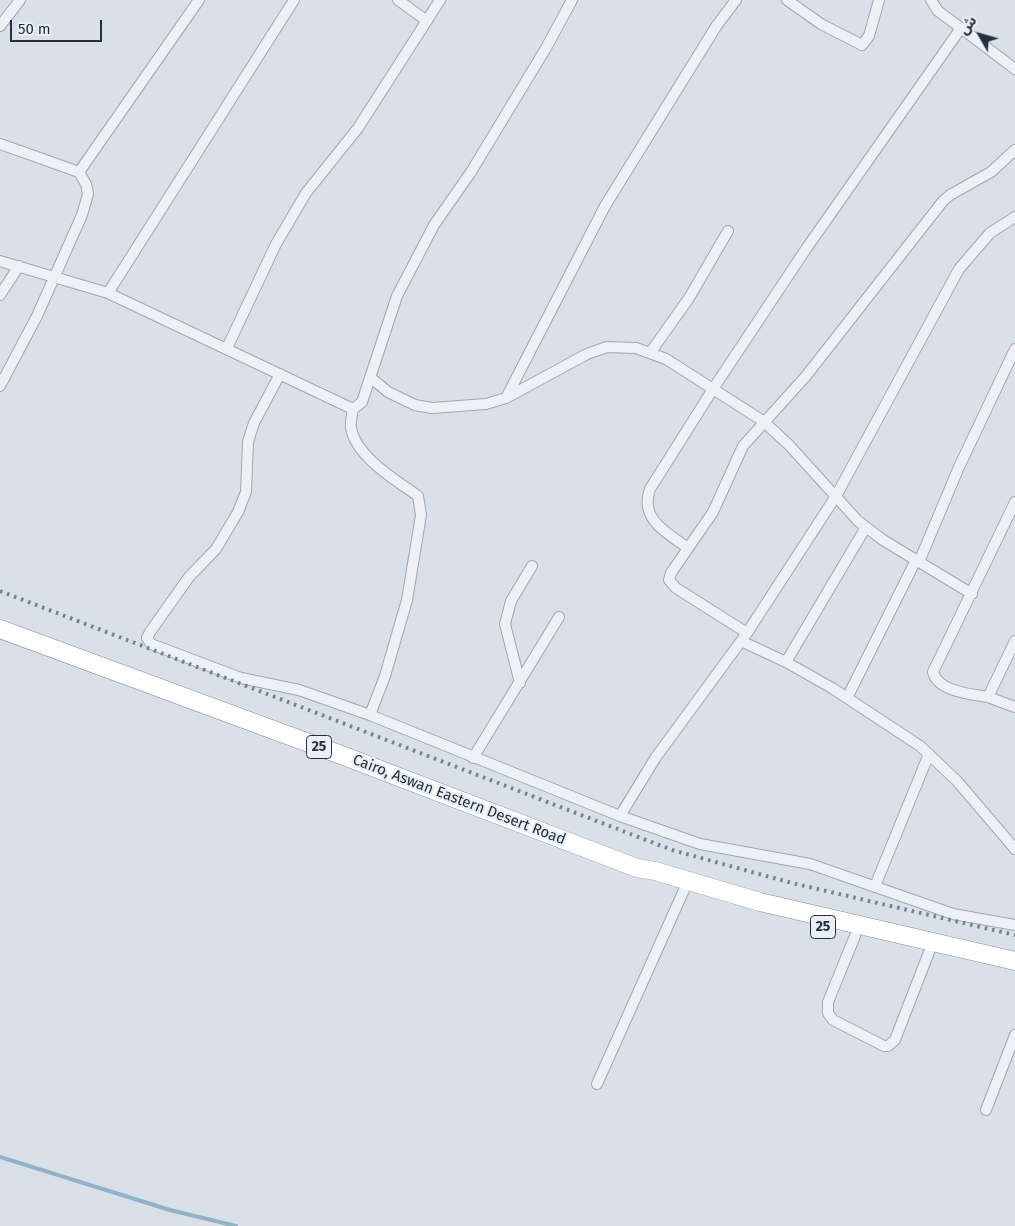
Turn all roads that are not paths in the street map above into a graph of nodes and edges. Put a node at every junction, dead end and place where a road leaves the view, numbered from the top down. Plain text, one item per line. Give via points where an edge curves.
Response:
1 (20, 0) edge
2 (199, 0) edge
3 (294, 0) edge
4 (398, 0) edge
5 (440, 0) edge
6 (572, 0) edge
7 (736, 0) edge
8 (787, 0) edge
9 (879, 0) edge
10 (931, 0) edge
11 (427, 21) junction
12 (0, 26) edge
13 (960, 28) junction
14 (1015, 70) edge
15 (0, 144) edge
16 (1015, 150) edge
17 (79, 172) junction
18 (1015, 217) edge
19 (728, 232) dead end
20 (0, 261) edge
21 (19, 266) junction
22 (54, 278) junction
23 (108, 293) junction
24 (0, 295) edge
25 (227, 348) junction
26 (1015, 349) edge
27 (650, 353) junction
28 (280, 374) junction
29 (371, 378) junction
30 (0, 386) edge
31 (713, 388) junction
32 (506, 398) junction
33 (353, 409) junction
34 (764, 422) junction
35 (836, 496) junction
36 (1015, 502) edge
37 (866, 527) junction
38 (688, 548) junction
39 (918, 561) junction
40 (532, 566) dead end
41 (972, 594) junction
42 (559, 617) dead end
43 (0, 630) edge
44 (747, 632) junction
45 (741, 641) junction
46 (1015, 641) edge
47 (786, 662) junction
48 (520, 683) junction
49 (988, 697) junction
50 (847, 698) junction
51 (1015, 707) edge
52 (370, 715) junction
53 (929, 754) junction
54 (473, 758) junction
55 (620, 816) junction
56 (1015, 849) edge
57 (636, 868) junction
58 (875, 886) junction
59 (684, 890) junction
60 (1015, 925) edge
61 (855, 936) junction
62 (929, 952) junction
63 (1015, 961) edge
64 (1015, 971) edge
65 (1015, 1035) edge
66 (597, 1084) dead end
67 (986, 1110) dead end

1 - 12 street
2 - 17 street
3 - 23 street
4 - 11 street
5 - 11 street
6 - 29 street via 471,172 434,225 397,296
7 - 32 street via 717,25 605,206
8 - 9 street via 821,24 862,46 869,36
10 - 13 street via 938,11
11 - 25 street via 358,128 306,193 276,244
13 - 14 street
13 - 31 street
15 - 17 street
16 - 34 street via 991,172 943,201 806,376
17 - 22 street via 88,194
18 - 35 street via 990,233 959,269
19 - 27 street via 689,298
20 - 21 street
21 - 22 street
21 - 24 street
22 - 23 street
22 - 30 street
23 - 25 street
25 - 28 street
26 - 39 street
27 - 31 street via 666,359
27 - 32 street via 636,348 607,347 587,354
28 - 33 street
28 - 52 street via 248,442 246,492 238,512 221,542 189,577 150,632 148,640 154,646 241,678 299,690
29 - 32 street via 388,392 415,405 432,408 486,404
29 - 33 street via 362,402
31 - 34 street
31 - 38 street via 654,480 646,503 652,520
33 - 52 street via 350,427 355,439 370,460 418,496 421,515 408,600
34 - 35 street
34 - 38 street via 743,446 713,512
35 - 37 street
35 - 44 street
36 - 41 street
37 - 39 street
37 - 47 street
38 - 44 street via 671,573 669,580 672,585
39 - 41 street
39 - 50 street
40 - 48 street via 511,601 505,624
41 - 49 street via 933,675 948,688
42 - 48 street
43 - 57 highway, Cairo, Aswan Eastern Desert Road / 25 via 344,756
44 - 45 street
45 - 47 street
45 - 55 street via 656,757
46 - 49 street
47 - 50 street
48 - 54 street
49 - 51 street
50 - 53 street
52 - 54 street
53 - 56 street via 957,781
53 - 58 street
54 - 55 street
55 - 58 street via 700,844 810,864
57 - 59 highway, Cairo, Aswan Eastern Desert Road / 25 via 661,884
57 - 63 highway, Cairo, Aswan Eastern Desert Road / 25 via 769,904
58 - 60 street via 953,914
59 - 61 highway, Cairo, Aswan Eastern Desert Road / 25
59 - 66 street
61 - 62 highway, Cairo, Aswan Eastern Desert Road / 25
61 - 62 street via 828,1002 828,1013 833,1020 884,1046 894,1040
62 - 64 highway, Cairo, Aswan Eastern Desert Road / 25
65 - 67 street

